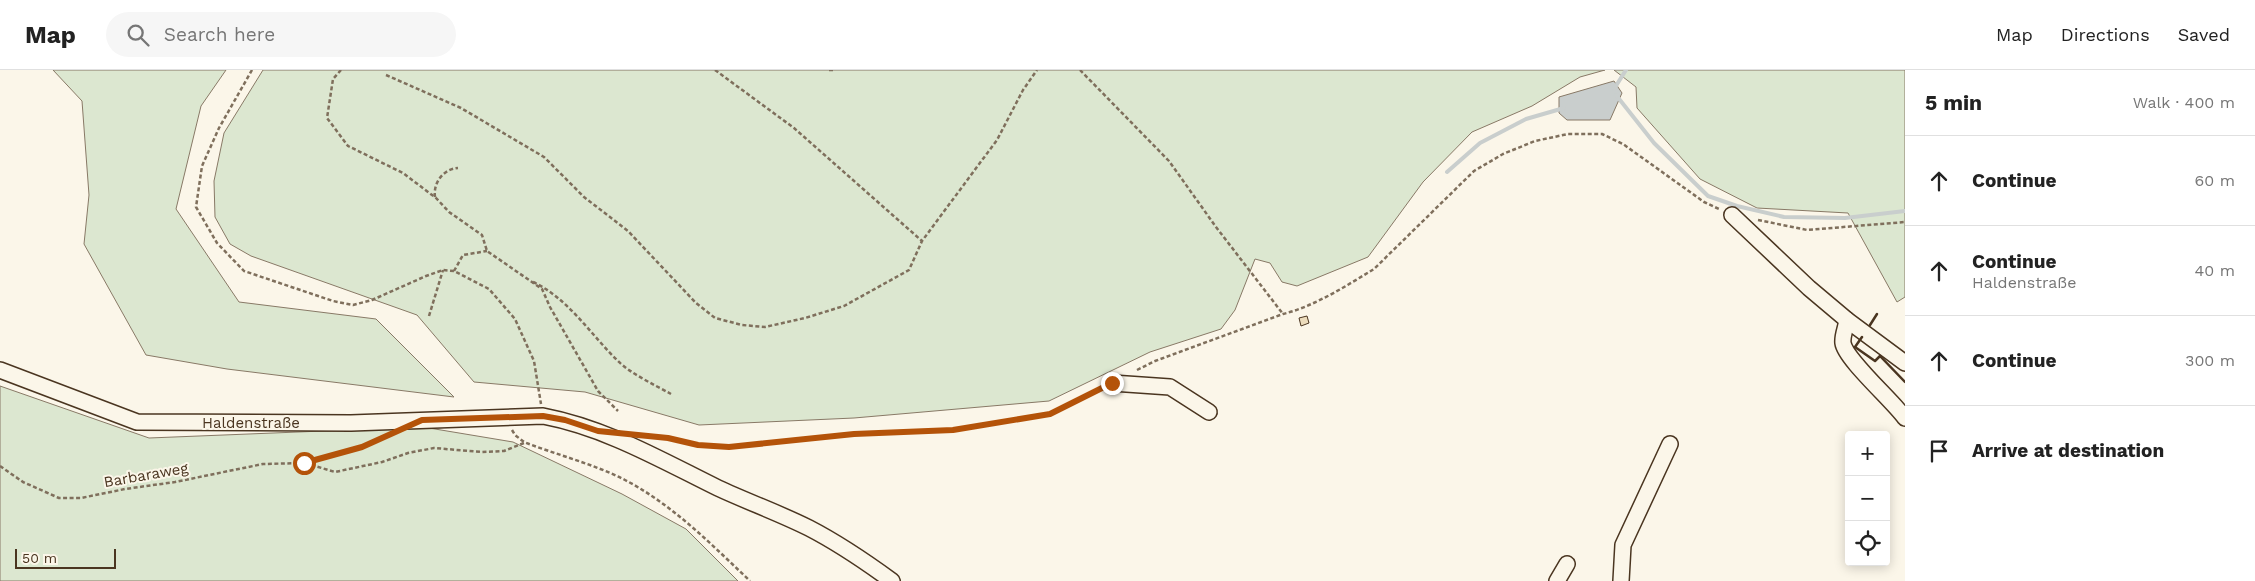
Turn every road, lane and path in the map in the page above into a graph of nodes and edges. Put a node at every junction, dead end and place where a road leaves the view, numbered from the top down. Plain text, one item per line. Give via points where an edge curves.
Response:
1 (252, 70) edge
2 (341, 70) edge
3 (715, 70) edge
4 (829, 70) edge
5 (834, 70) edge
6 (1037, 70) edge
7 (1080, 70) edge
8 (386, 75) dead end
9 (458, 168) dead end
10 (436, 198) junction
11 (1732, 215) junction
12 (1905, 222) edge
13 (922, 241) junction
14 (487, 250) junction
15 (443, 270) junction
16 (454, 271) junction
17 (525, 278) junction
18 (1283, 314) junction
19 (429, 316) dead end
20 (1847, 320) junction
21 (1905, 363) edge
22 (0, 370) edge
23 (1112, 383) junction
24 (671, 394) dead end
25 (618, 411) dead end
26 (1209, 412) dead end
27 (543, 416) junction
28 (1905, 418) edge
29 (640, 435) dead end
30 (388, 436) dead end
31 (1670, 444) dead end
32 (304, 463) junction
33 (593, 463) dead end
34 (0, 466) edge
35 (591, 467) junction
36 (1567, 564) dead end
37 (750, 581) edge
38 (892, 581) edge
39 (1556, 581) edge
40 (1621, 581) edge

1 - 15 path via 202,166 196,207 217,243 230,257 244,271 353,305
2 - 10 path via 333,79 327,118 348,146 403,173
3 - 13 path via 794,128
4 - 5 path
6 - 13 path via 997,140
7 - 18 path via 1169,161
8 - 13 path via 461,108 544,157 584,197 628,231 696,303 715,318 742,325 765,326 844,306 909,270
9 - 10 path via 452,168 441,176 434,188
10 - 14 path via 449,212 482,235
11 - 12 path via 1807,230
11 - 18 path via 1704,202 1624,144 1602,134 1568,134 1535,141 1502,154 1474,171 1374,268 1302,309
11 - 20 lane
14 - 16 path via 463,255
14 - 17 path
15 - 16 path
15 - 19 path
16 - 27 path via 489,289 515,319 534,361
17 - 24 path via 547,288 620,363
17 - 25 path via 542,289 598,391
18 - 23 path via 1155,361
20 - 21 lane
20 - 28 lane via 1843,345 1850,357
22 - 27 lane, Haldenstraße via 138,422 351,423
23 - 26 lane via 1170,387
23 - 29 path via 1050,414 953,430 854,434 729,447
27 - 38 lane, Haldenstraße via 598,431 646,451 808,528 843,547
30 - 32 path via 362,447
31 - 40 lane via 1623,545
32 - 34 path, Barbaraweg via 264,464 81,498 59,498 23,482
32 - 35 path via 334,472 434,448 504,451 524,442
33 - 35 path
35 - 37 path via 624,480 659,501
36 - 39 lane

